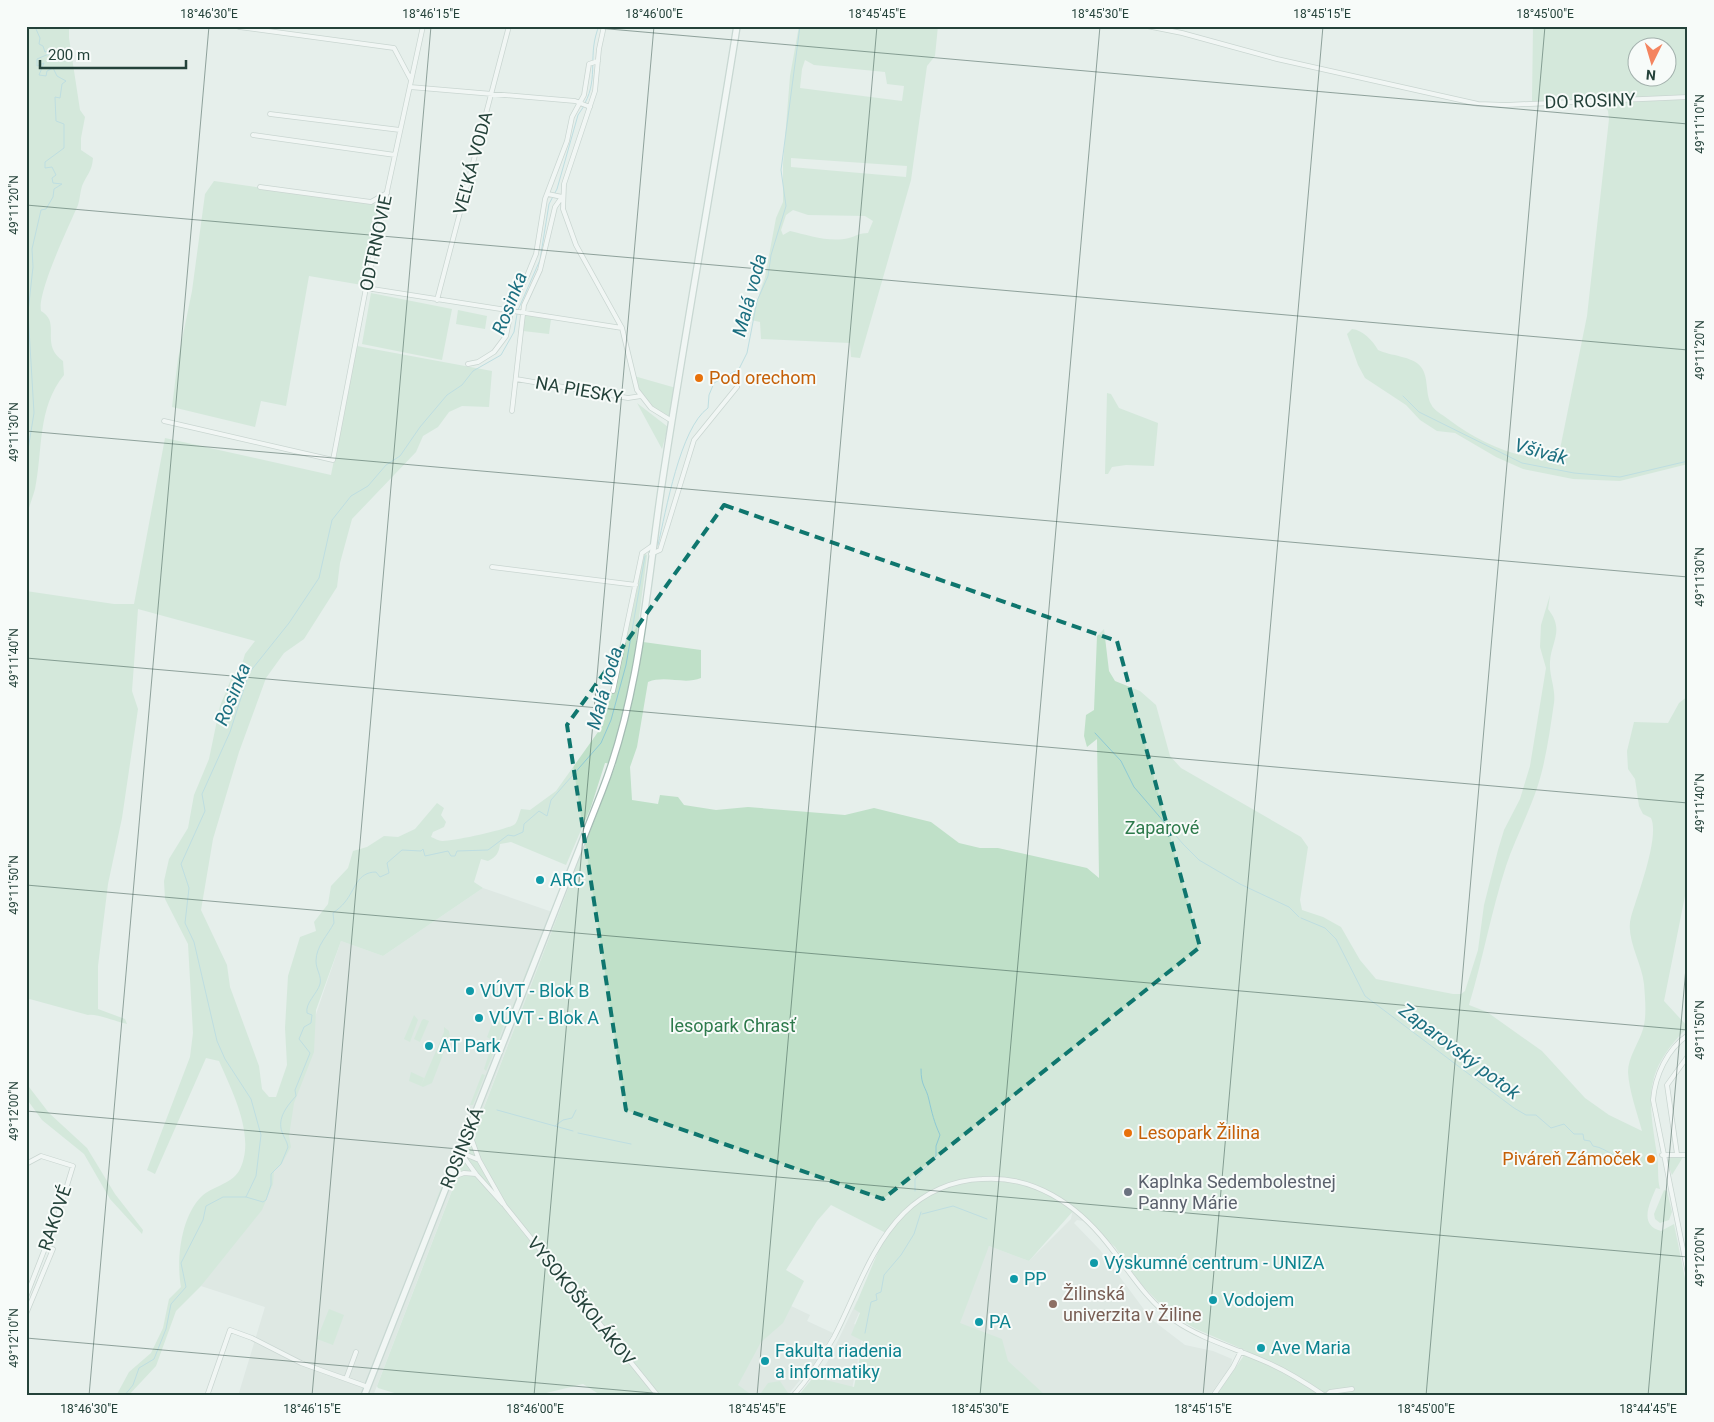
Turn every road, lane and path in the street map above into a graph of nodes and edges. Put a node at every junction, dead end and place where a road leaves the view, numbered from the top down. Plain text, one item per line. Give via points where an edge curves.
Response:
1 (424, 26) edge
2 (509, 26) edge
3 (604, 26) edge
4 (736, 26) edge
5 (1147, 26) edge
6 (239, 28) dead end
7 (594, 61) junction
8 (411, 80) junction
9 (410, 87) junction
10 (492, 94) junction
11 (1688, 97) edge
12 (585, 105) junction
13 (270, 114) dead end
14 (400, 130) junction
15 (254, 135) dead end
16 (395, 155) junction
17 (260, 187) dead end
18 (387, 193) junction
19 (551, 195) junction
20 (562, 197) junction
21 (366, 288) junction
22 (437, 300) junction
23 (517, 311) junction
24 (622, 328) junction
25 (468, 364) dead end
26 (516, 379) junction
27 (737, 387) dead end
28 (641, 396) junction
29 (512, 411) dead end
30 (164, 421) dead end
31 (672, 421) junction
32 (652, 546) junction
33 (651, 554) junction
34 (492, 567) dead end
35 (636, 585) junction
36 (613, 691) dead end
37 (1688, 1035) edge
38 (1688, 1056) edge
39 (469, 1130) junction
40 (460, 1152) junction
41 (1678, 1154) junction
42 (1662, 1155) junction
43 (1688, 1155) edge
44 (479, 1160) junction
45 (26, 1164) edge
46 (476, 1174) junction
47 (450, 1178) junction
48 (505, 1206) junction
49 (53, 1248) dead end
50 (1688, 1274) edge
51 (36, 1277) junction
52 (38, 1291) junction
53 (26, 1297) edge
54 (26, 1314) edge
55 (356, 1352) dead end
56 (1241, 1352) junction
57 (346, 1379) junction
58 (368, 1387) junction
59 (1352, 1389) dead end
60 (207, 1396) edge
61 (364, 1396) edge
62 (658, 1396) edge
63 (793, 1396) edge
64 (1213, 1396) edge
65 (1326, 1396) edge

1 - 8 street, ODTRNOVIE
2 - 10 street, VEĽKÁ VODA
3 - 7 street
4 - 31 street
5 - 11 street, DO ROSINY via 1478,104
6 - 8 street via 394,48
7 - 12 street via 589,64
7 - 12 street via 597,84
8 - 9 street, ODTRNOVIE
9 - 10 street
9 - 14 street, ODTRNOVIE
10 - 12 street
10 - 22 street, VEĽKÁ VODA
12 - 19 street via 572,117
12 - 20 street
13 - 14 street
14 - 16 street, ODTRNOVIE
15 - 16 street
16 - 18 street, ODTRNOVIE
17 - 18 street via 371,202
18 - 21 street, ODTRNOVIE
19 - 20 street
19 - 23 street
20 - 23 street via 555,207 540,270
20 - 24 street via 572,236
21 - 22 street
21 - 30 street, ODTRNOVIE via 332,460
22 - 23 street
23 - 24 street
23 - 25 street via 501,345 485,358
23 - 26 street
24 - 28 street via 632,376
26 - 28 street, NA PIESKY via 628,398
26 - 29 street
27 - 33 street via 694,440 660,550
28 - 31 street via 655,411
31 - 32 street
32 - 33 street
32 - 35 street via 642,553
33 - 39 street, ROSINSKÁ via 628,711 618,747
34 - 35 street
35 - 36 street
37 - 42 street via 1668,1058 1654,1092 1654,1113
38 - 41 street via 1667,1085
39 - 40 street, ROSINSKÁ
39 - 44 street, VYSOKOŠKOLÁKOV
40 - 44 street
40 - 46 street, VYSOKOŠKOLÁKOV
40 - 47 street, ROSINSKÁ
41 - 42 street
41 - 43 street
42 - 50 street
44 - 48 street, VYSOKOŠKOLÁKOV
45 - 51 street, RAKOVÉ via 41,1156 73,1166
46 - 47 street via 464,1173
46 - 48 street, VYSOKOŠKOLÁKOV
47 - 58 street, ROSINSKÁ
48 - 62 street, VYSOKOŠKOLÁKOV
49 - 52 street, RAKOVÉ
51 - 52 street
51 - 53 street, RAKOVÉ
52 - 54 street, RAKOVÉ
55 - 57 street
56 - 63 street via 1192,1332 1165,1313 1140,1288 1097,1232 1058,1198 1015,1181 974,1179 935,1191 911,1206 898,1220 871,1259 822,1358
56 - 64 street
56 - 65 street via 1292,1375
57 - 58 street
57 - 60 street via 301,1363 230,1330
58 - 61 street, ROSINSKÁ
59 - 65 street via 1330,1392

